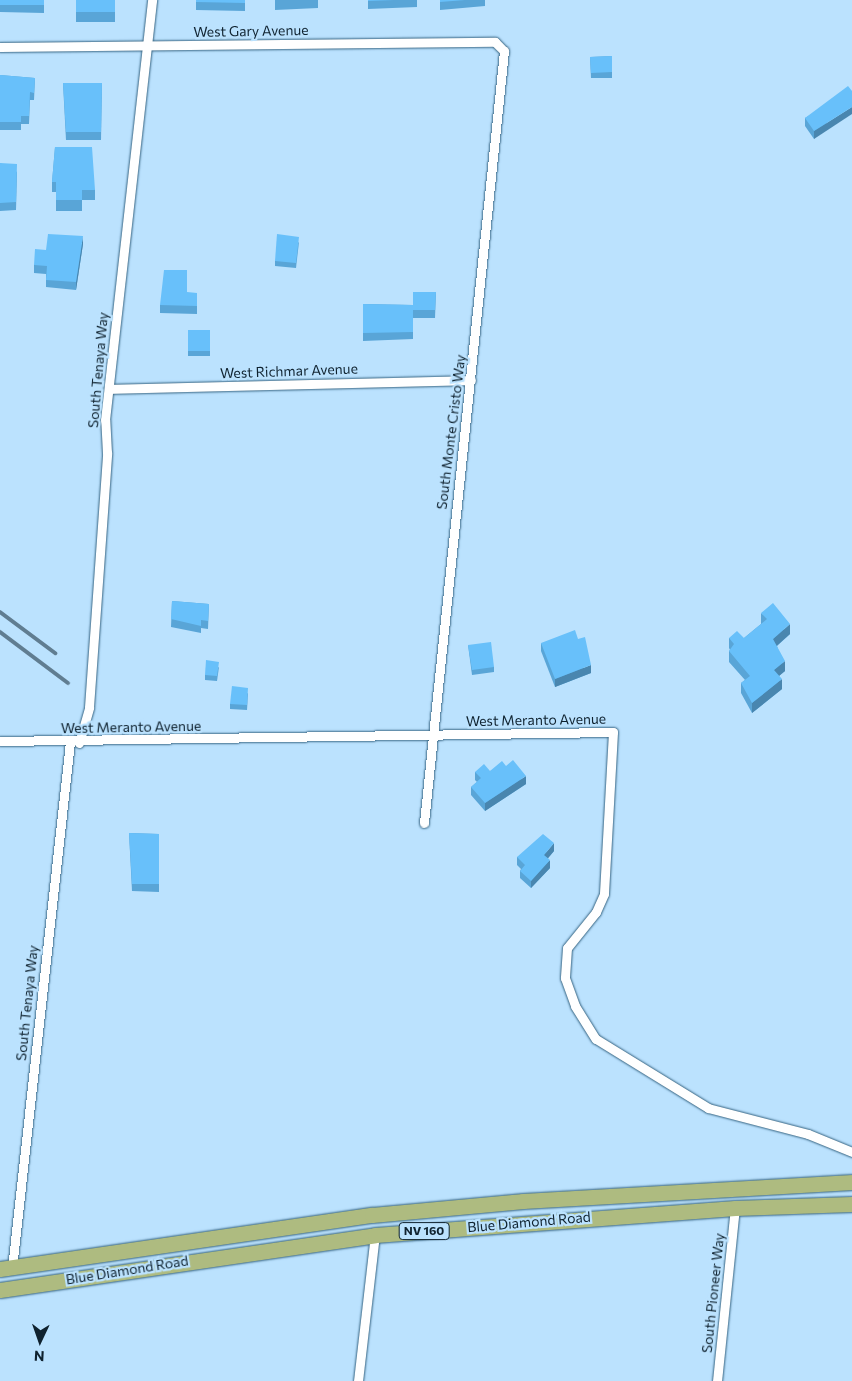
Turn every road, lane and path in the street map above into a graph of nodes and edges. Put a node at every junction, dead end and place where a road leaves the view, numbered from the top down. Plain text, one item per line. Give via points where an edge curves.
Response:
1 (152, 0) edge
2 (502, 45) joint
3 (147, 46) junction
4 (0, 47) edge
5 (471, 380) junction
6 (109, 389) junction
7 (431, 735) junction
8 (0, 741) edge
9 (74, 742) junction
10 (424, 823) dead end
11 (852, 1152) edge
12 (852, 1182) edge
13 (852, 1204) edge
14 (735, 1208) junction
15 (375, 1235) junction
16 (6, 1268) edge
17 (0, 1290) edge
18 (358, 1381) edge
19 (718, 1381) edge

1 - 3 street, South Tenaya Way
2 - 3 street, West Gary Avenue
2 - 5 street, South Monte Cristo Way via 505,60
3 - 4 street, West Gary Avenue
3 - 6 street, South Tenaya Way
5 - 6 street, West Richmar Avenue
5 - 7 street, South Monte Cristo Way
6 - 9 street, South Tenaya Way via 90,706
7 - 9 street, West Meranto Avenue
7 - 10 street, South Monte Cristo Way
7 - 11 street, West Meranto Avenue via 613,732 604,894 596,912 567,948 565,978 575,1006 596,1039 708,1108 808,1134
8 - 9 street, West Meranto Avenue
9 - 16 street, South Tenaya Way
12 - 16 highway, Blue Diamond Road / NV 160 via 543,1200 372,1215
13 - 14 highway, Blue Diamond Road / NV 160
14 - 15 highway, Blue Diamond Road / NV 160
14 - 19 street, South Pioneer Way
15 - 17 highway, Blue Diamond Road / NV 160
15 - 18 street

